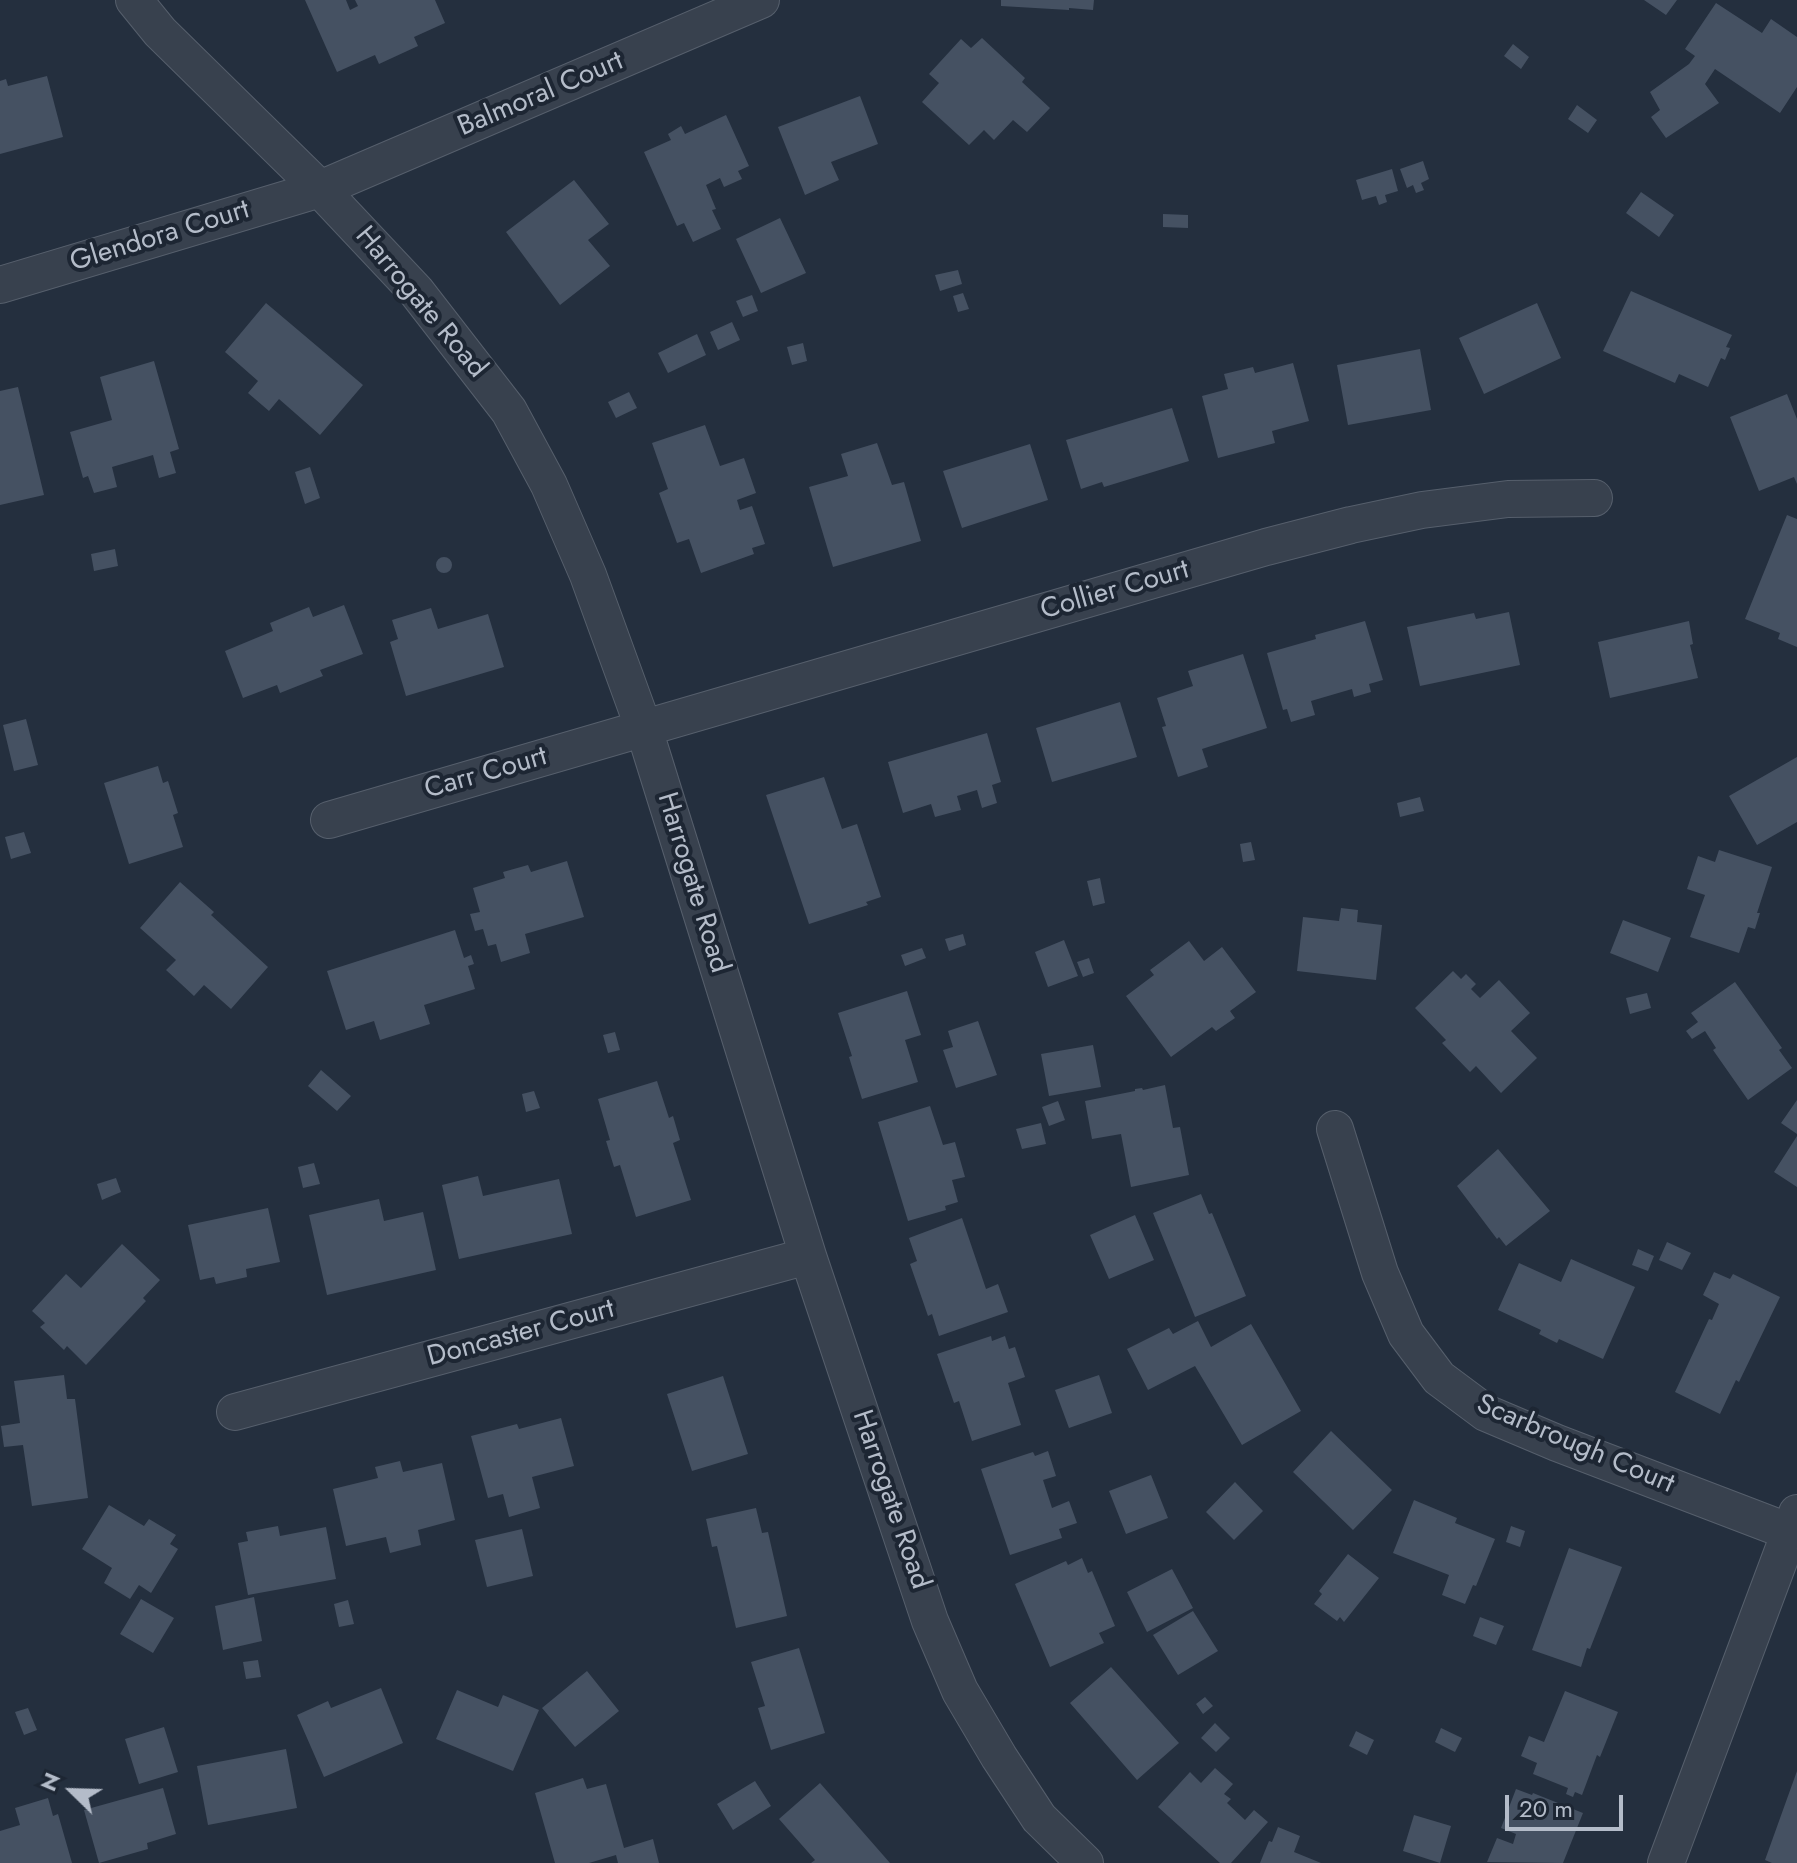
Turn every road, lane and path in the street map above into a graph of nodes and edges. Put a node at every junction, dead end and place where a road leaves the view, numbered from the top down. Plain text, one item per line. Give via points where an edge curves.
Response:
1 (134, 0) edge
2 (761, 0) edge
3 (320, 189) junction
4 (0, 285) edge
5 (1594, 498) dead end
6 (644, 729) junction
7 (329, 820) dead end
8 (1335, 1129) dead end
9 (808, 1256) junction
10 (235, 1412) dead end
11 (1793, 1523) edge
12 (1085, 1863) edge
13 (1666, 1863) edge

1 - 3 street, Harrogate Road
2 - 3 street, Balmoral Court
3 - 4 street, Glendora Court
3 - 6 street, Harrogate Road via 416,291 509,411 588,575
5 - 6 street, Collier Court via 1508,499 1351,525
6 - 7 street, Carr Court
6 - 9 street, Harrogate Road
8 - 11 street, Scarbrough Court via 1400,1322 1439,1378 1486,1413 1557,1443
9 - 10 street, Doncaster Court
9 - 12 street, Harrogate Road via 930,1621 960,1691 1039,1818
11 - 13 street

